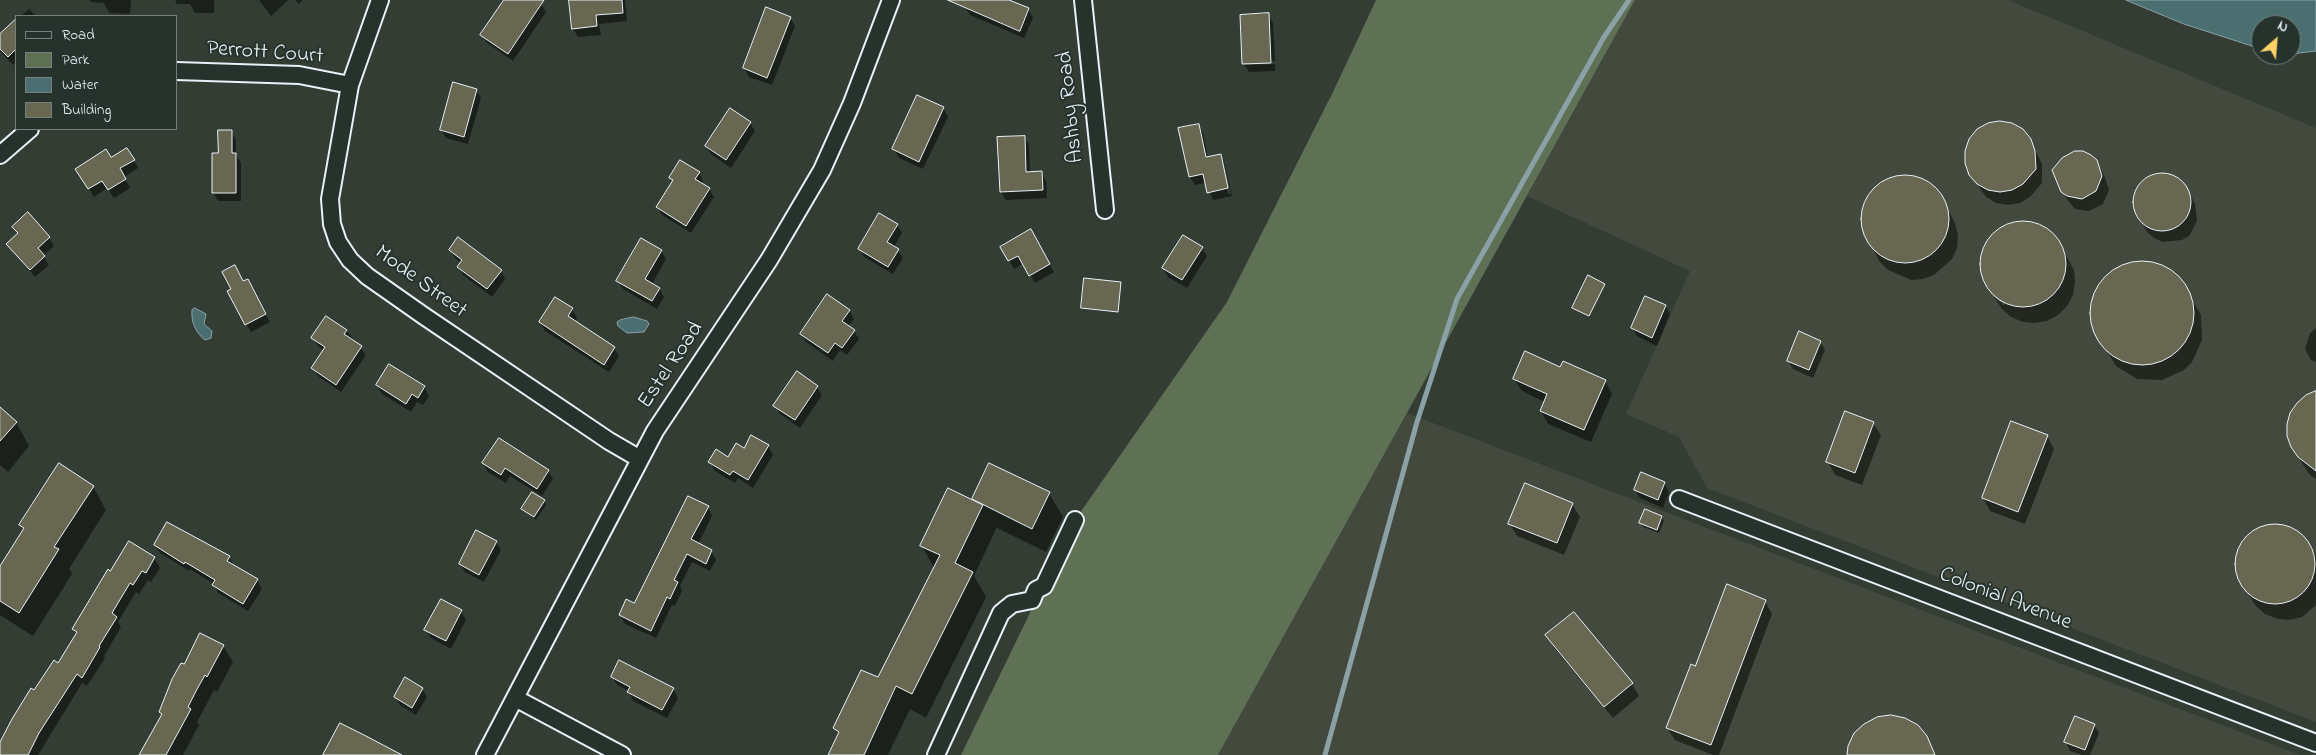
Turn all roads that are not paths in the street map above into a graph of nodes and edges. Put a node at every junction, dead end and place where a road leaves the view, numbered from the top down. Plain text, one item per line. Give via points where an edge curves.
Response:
1 (380, 0) edge
2 (891, 0) edge
3 (1083, 0) edge
4 (178, 71) edge
5 (350, 85) junction
6 (29, 130) edge
7 (0, 155) edge
8 (1105, 210) dead end
9 (640, 459) junction
10 (1678, 499) dead end
11 (1075, 520) dead end
12 (515, 698) junction
13 (2316, 743) edge
14 (485, 755) edge
15 (622, 755) edge
16 (936, 755) edge

1 - 5 street, Mode Street
2 - 9 street, Estel Road via 852,103 822,170 769,260
3 - 8 street, Ashby Road
4 - 5 street, Perrott Court via 299,75
5 - 9 street, Mode Street via 330,205 338,242 350,260 424,316
6 - 7 street
9 - 12 street, Estel Road
10 - 13 street, Colonial Avenue
11 - 16 street via 1044,586 1036,590 1032,600 1012,604 1001,613
12 - 14 street, Estel Road
12 - 15 street

